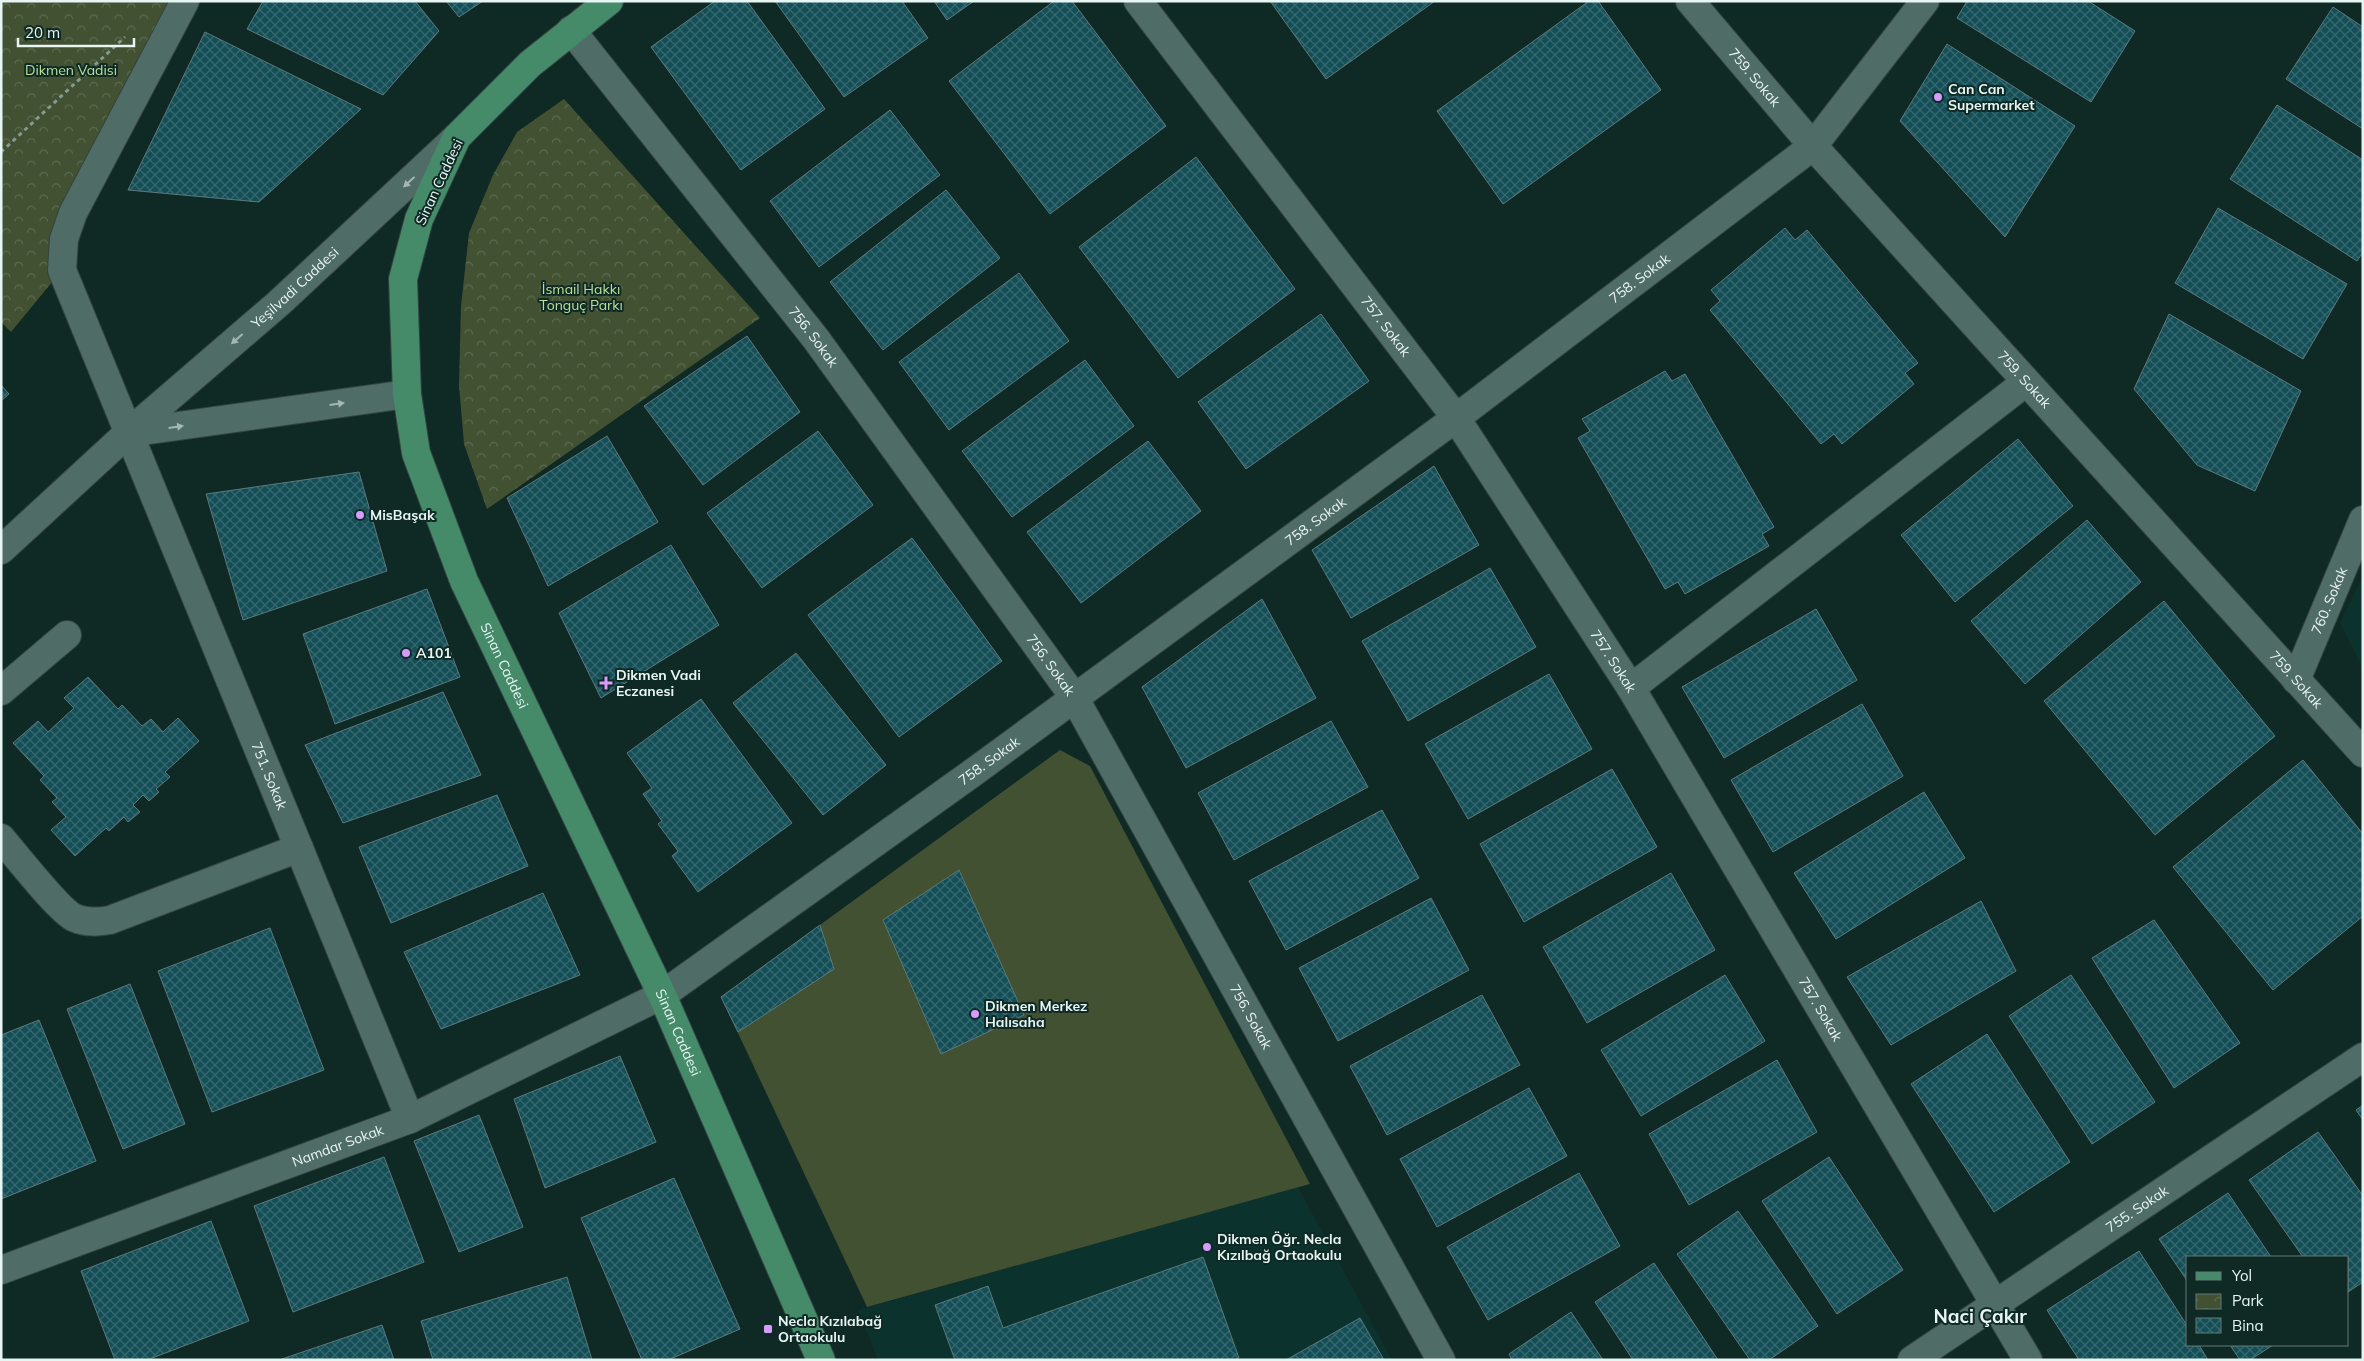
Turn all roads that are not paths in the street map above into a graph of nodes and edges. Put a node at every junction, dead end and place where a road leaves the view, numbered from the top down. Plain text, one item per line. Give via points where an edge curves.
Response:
1 (185, 1) edge
2 (609, 1) edge
3 (1138, 1) edge
4 (1690, 1) edge
5 (1925, 1) edge
6 (571, 30) junction
7 (458, 137) junction
8 (1813, 146) junction
9 (2026, 382) junction
10 (407, 394) junction
11 (1456, 418) junction
12 (128, 433) junction
13 (2363, 520) edge
14 (1, 550) edge
15 (67, 635) dead end
16 (2296, 680) junction
17 (1632, 688) junction
18 (1, 691) edge
19 (1074, 697) junction
20 (2363, 753) edge
21 (1, 838) edge
22 (299, 848) junction
23 (662, 995) junction
24 (2363, 1057) edge
25 (410, 1118) junction
26 (1, 1270) edge
27 (1995, 1304) junction
28 (821, 1360) edge
29 (1441, 1360) edge
30 (1912, 1360) edge
31 (2028, 1360) edge

1 - 12 street, 751. Sokak via 73,213 64,240 62,270
2 - 6 main road, Sinan Caddesi
3 - 11 street, 757. Sokak
4 - 8 street, 759. Sokak
5 - 8 street, 758. Sokak
6 - 7 main road, Sinan Caddesi via 530,64
6 - 19 street, 756. Sokak via 816,339
7 - 10 main road, Sinan Caddesi via 419,218 403,279
7 -> 12 street, Yeşilvadi Caddesi via 279,303
8 - 9 street, 759. Sokak
8 - 11 street, 758. Sokak
9 - 16 street, 759. Sokak
9 - 17 street
12 -> 10 street
10 - 23 main road, Sinan Caddesi via 416,453 464,580
11 - 17 street, 757. Sokak
11 - 19 street, 758. Sokak
12 - 14 street, Yeşilvadi Caddesi
12 - 22 street, 751. Sokak
13 - 16 street, 760. Sokak
15 - 18 street
16 - 20 street, 759. Sokak
17 - 27 street, 757. Sokak
19 - 23 street, 758. Sokak
19 - 29 street, 756. Sokak
21 - 22 street via 66,913 96,922 110,920
22 - 25 street, 751. Sokak
23 - 25 street, Namdar Sokak
23 - 28 main road, Sinan Caddesi
24 - 27 street, 755. Sokak
25 - 26 street, Namdar Sokak
27 - 30 street, 755. Sokak
27 - 31 street, 757. Sokak

